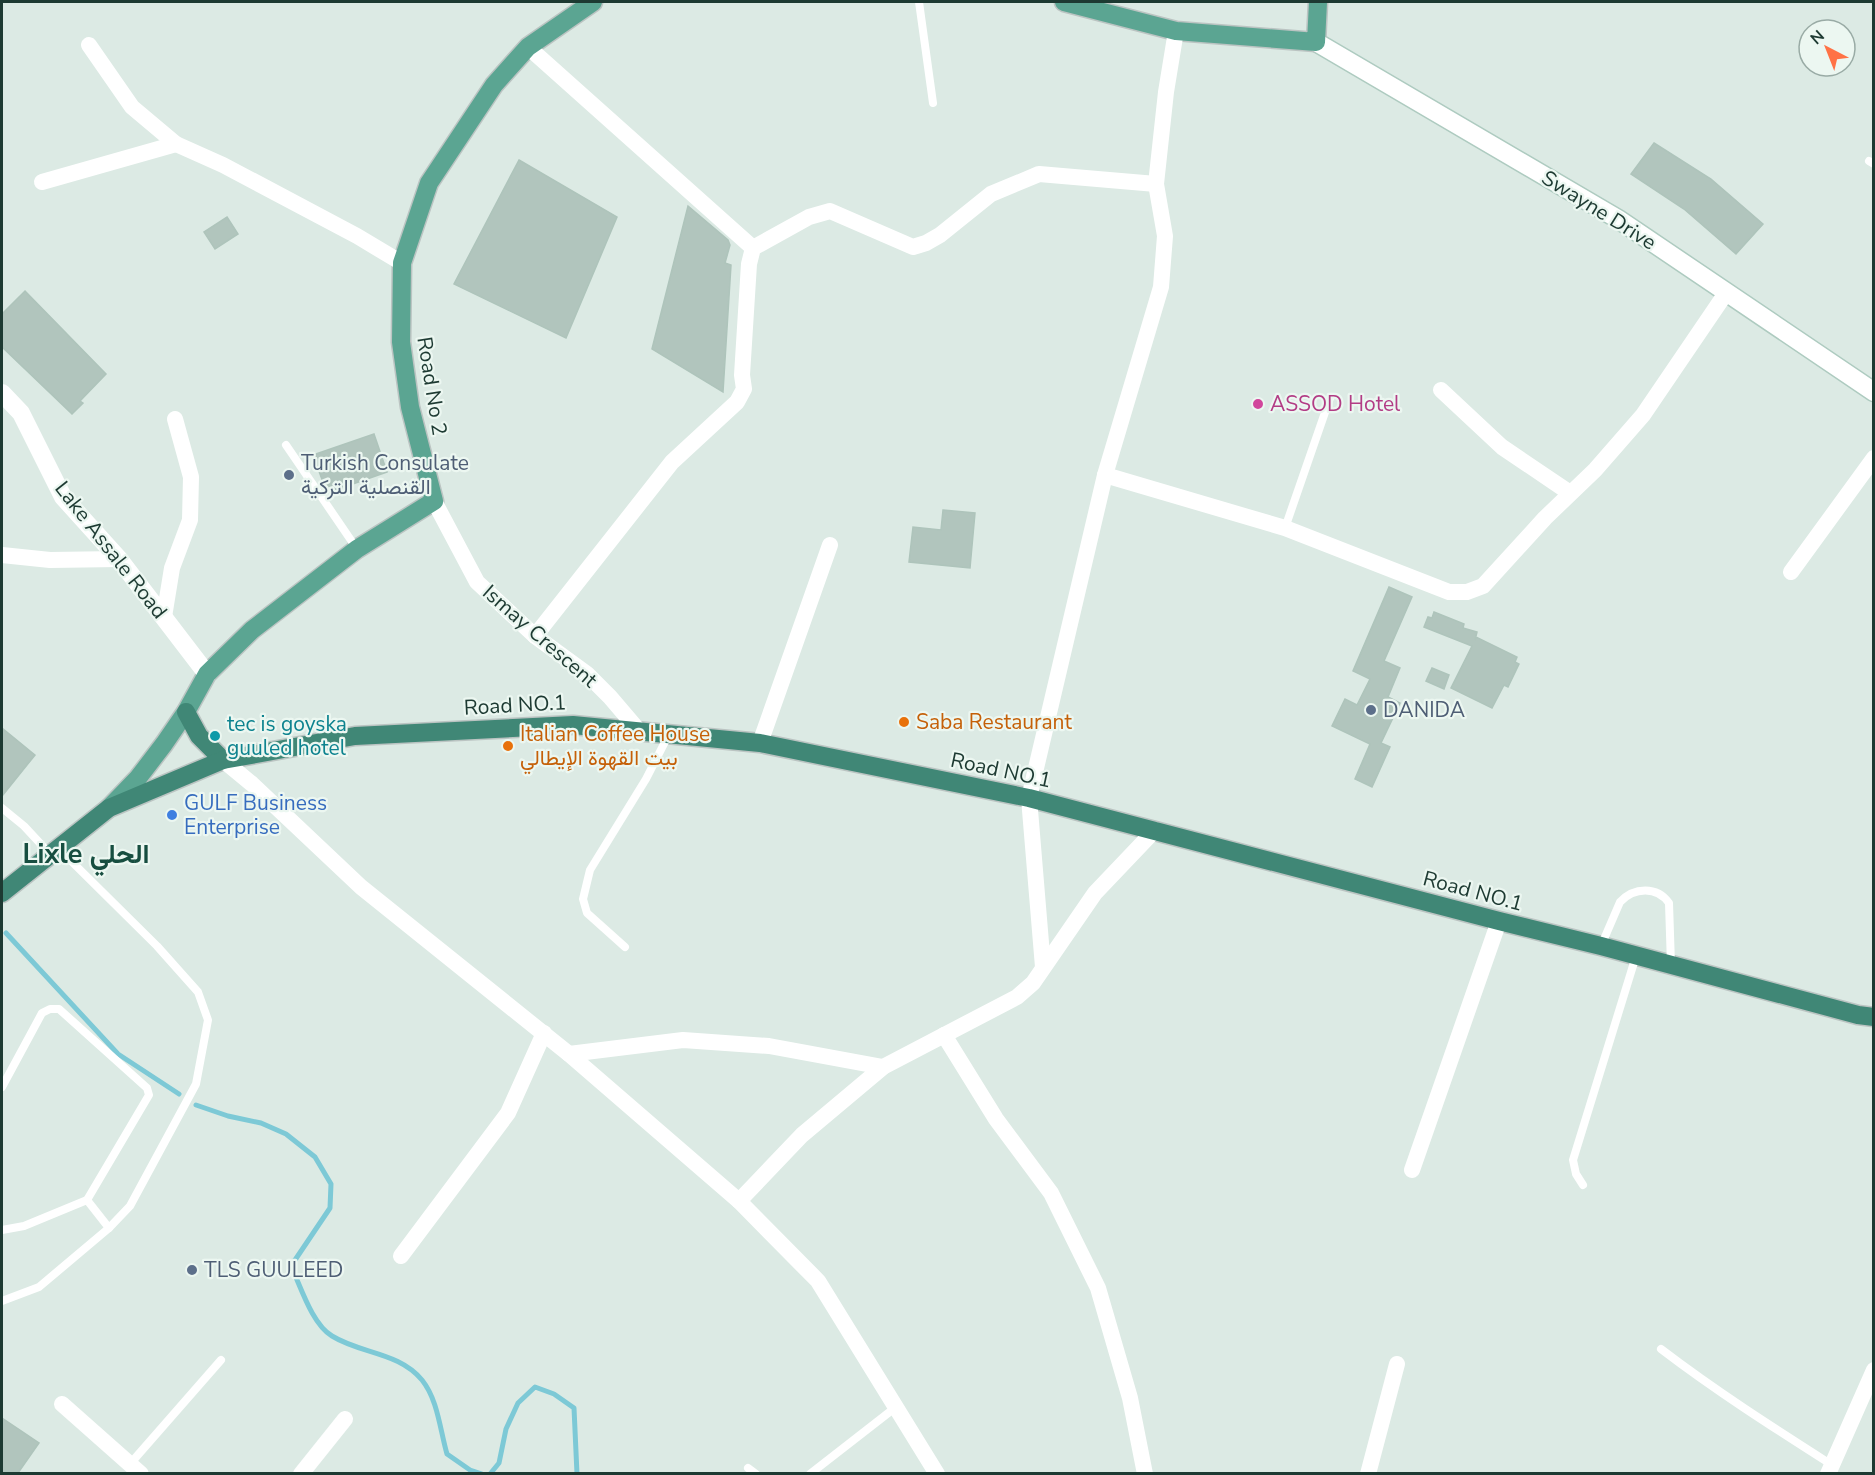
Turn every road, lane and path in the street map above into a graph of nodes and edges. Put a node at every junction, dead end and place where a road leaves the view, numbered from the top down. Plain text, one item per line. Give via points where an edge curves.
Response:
1 (593, 2) edge
2 (919, 2) edge
3 (1064, 2) edge
4 (1318, 2) edge
5 (1176, 31) junction
6 (1316, 42) junction
7 (89, 45) dead end
8 (528, 46) junction
9 (933, 103) dead end
10 (176, 144) junction
11 (42, 183) dead end
12 (1156, 184) junction
13 (753, 248) junction
14 (402, 263) junction
15 (1726, 293) junction
16 (1441, 390) dead end
17 (1874, 392) edge
18 (2, 393) edge
19 (1330, 398) dead end
20 (175, 419) dead end
21 (286, 445) dead end
22 (1874, 458) edge
23 (1105, 475) junction
24 (1570, 494) junction
25 (434, 501) junction
26 (1285, 528) junction
27 (830, 545) dead end
28 (357, 549) junction
29 (2, 555) edge
30 (119, 559) junction
31 (1791, 572) dead end
32 (164, 617) junction
33 (535, 636) junction
34 (207, 674) junction
35 (186, 712) junction
36 (639, 731) junction
37 (669, 734) junction
38 (760, 743) junction
39 (223, 760) junction
40 (1029, 798) junction
41 (2, 808) edge
42 (109, 808) junction
43 (1155, 830) junction
44 (54, 851) junction
45 (2, 893) edge
46 (1499, 921) junction
47 (1601, 946) junction
48 (625, 947) dead end
49 (1636, 957) junction
50 (1671, 966) junction
51 (1043, 967) junction
52 (1874, 1017) edge
53 (544, 1033) junction
54 (944, 1035) junction
55 (569, 1054) junction
56 (883, 1067) junction
57 (2, 1087) edge
58 (1412, 1170) dead end
59 (1583, 1185) dead end
60 (87, 1200) junction
61 (740, 1201) junction
62 (109, 1228) junction
63 (2, 1230) edge
64 (401, 1256) dead end
65 (2, 1301) edge
66 (1661, 1349) dead end
67 (221, 1360) dead end
68 (1397, 1364) dead end
69 (1874, 1370) edge
70 (62, 1404) dead end
71 (896, 1407) junction
72 (345, 1419) dead end
73 (748, 1468) dead end
74 (136, 1469) edge
75 (1830, 1469) edge
76 (301, 1473) edge
77 (756, 1473) edge
78 (810, 1473) edge
79 (937, 1473) edge
80 (1145, 1473) edge
81 (1368, 1473) edge

1 - 8 main road, Road No 2
2 - 9 lane
3 - 5 main road
4 - 6 main road
5 - 6 main road
5 - 12 street
6 - 15 main road, Swayne Drive via 1618,219
7 - 10 street via 132,107
8 - 13 street
8 - 14 main road, Road No 2 via 494,85 429,183
10 - 11 street
10 - 14 street via 234,170
12 - 13 street via 1039,174 991,194 940,235 913,247 830,211 800,222
12 - 23 street via 1165,236 1161,287
13 - 33 street via 744,389 737,402 672,462
14 - 25 main road, Road No 2 via 401,342 410,407
15 - 17 main road, Swayne Drive
15 - 24 street via 1643,415
16 - 24 street via 1502,447
18 - 30 main road, Lake Assale Road via 21,414 63,497
19 - 26 lane
20 - 32 street via 191,477 189,520 172,568
21 - 28 lane
22 - 31 street
23 - 26 street
23 - 40 street
24 - 26 street via 1483,586 1467,592 1449,592
25 - 28 main road
25 - 33 street, Ismay Crescent via 477,582
27 - 38 street
28 - 34 main road via 252,630
29 - 30 street via 50,560
30 - 32 main road, Lake Assale Road
32 - 34 main road, Lake Assale Road
33 - 36 street, Ismay Crescent via 587,675
34 - 35 main road
35 - 39 highway via 204,742
35 - 42 main road via 138,778
36 - 37 highway, Road NO.1
36 - 39 highway, Road NO.1 via 573,725 355,736
37 - 38 highway, Road NO.1
37 - 48 lane via 590,870 583,899 587,913
38 - 40 highway, Road NO.1
39 - 42 highway, Road NO.1
39 - 53 street via 361,887
40 - 43 highway, Road NO.1
40 - 51 street
41 - 44 lane
42 - 44 highway, Road NO.1
43 - 46 highway, Road NO.1
43 - 51 street via 1095,893
44 - 45 highway, Road NO.1
44 - 62 lane via 157,946 198,992 208,1020 196,1084 130,1206
46 - 47 highway, Road NO.1
46 - 58 street
47 - 49 highway, Road NO.1
47 - 50 lane via 1620,902 1631,892 1656,891 1670,903
49 - 50 highway, Road NO.1
49 - 59 lane via 1573,1160
50 - 52 highway, Road NO.1
51 - 54 street via 1033,983 1017,996
53 - 55 street
53 - 64 street via 508,1113
54 - 56 street
54 - 80 street via 996,1119 1051,1193 1098,1288 1130,1398
55 - 56 street via 683,1040 769,1046
55 - 61 street
56 - 61 street via 802,1135
57 - 60 lane via 42,1013 59,1009 147,1089 149,1095
60 - 62 lane
60 - 63 lane via 24,1226
61 - 71 street via 818,1281
62 - 65 lane via 39,1287
66 - 75 lane
67 - 74 lane
68 - 81 street
69 - 75 street
70 - 74 street
71 - 78 lane
71 - 79 street
72 - 76 street
73 - 77 lane

